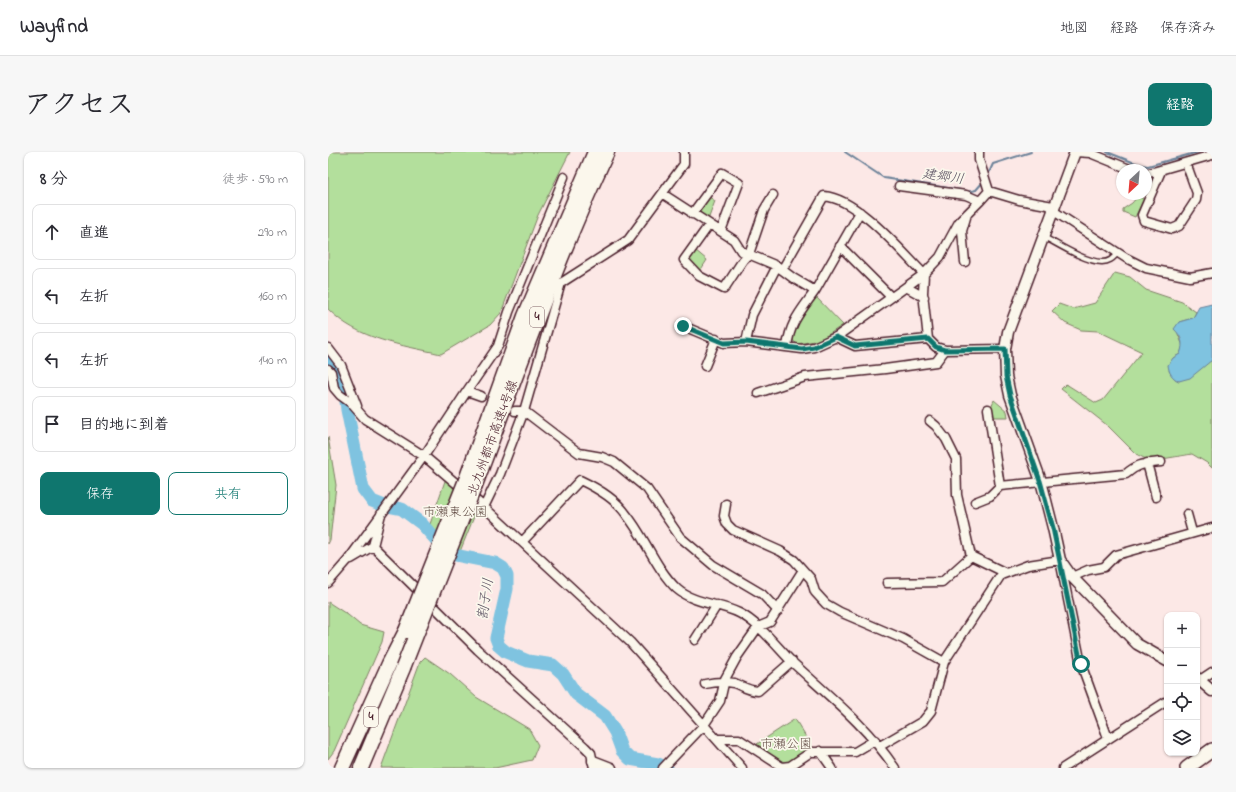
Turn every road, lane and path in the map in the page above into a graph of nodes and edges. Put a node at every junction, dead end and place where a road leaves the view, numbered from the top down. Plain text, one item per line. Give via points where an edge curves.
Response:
1 (595, 152) edge
2 (607, 152) edge
3 (684, 152) edge
4 (979, 152) edge
5 (1075, 152) edge
6 (1212, 155) edge
7 (1117, 164) edge
8 (1186, 164) junction
9 (1161, 171) junction
10 (1152, 173) edge
11 (564, 177) dead end
12 (899, 186) dead end
13 (989, 189) junction
14 (664, 194) junction
15 (773, 196) dead end
16 (980, 201) junction
17 (1053, 208) junction
18 (860, 212) junction
19 (692, 214) junction
20 (967, 214) junction
21 (709, 225) junction
22 (720, 231) junction
23 (1042, 236) junction
24 (840, 246) junction
25 (1118, 253) junction
26 (749, 254) junction
27 (965, 262) dead end
28 (780, 268) junction
29 (1212, 273) edge
30 (924, 274) junction
31 (906, 287) junction
32 (815, 291) junction
33 (891, 297) junction
34 (924, 297) junction
35 (683, 326) dead end
36 (836, 337) junction
37 (716, 339) junction
38 (928, 339) junction
39 (746, 342) junction
40 (786, 347) junction
41 (328, 348) edge
42 (1005, 349) junction
43 (945, 350) junction
44 (705, 366) dead end
45 (328, 368) edge
46 (467, 391) junction
47 (758, 393) dead end
48 (481, 396) dead end
49 (358, 409) junction
50 (988, 409) dead end
51 (515, 411) dead end
52 (524, 411) junction
53 (930, 421) dead end
54 (424, 456) junction
55 (1161, 462) dead end
56 (1147, 463) junction
57 (1040, 481) junction
58 (471, 482) junction
59 (1000, 486) junction
60 (1156, 497) dead end
61 (975, 502) dead end
62 (726, 504) dead end
63 (484, 507) junction
64 (381, 514) junction
65 (1187, 514) dead end
66 (1212, 528) edge
67 (1192, 532) junction
68 (522, 542) junction
69 (373, 546) junction
70 (971, 556) junction
71 (348, 560) junction
72 (1060, 560) junction
73 (803, 570) junction
74 (1006, 573) junction
75 (1072, 577) junction
76 (887, 583) dead end
77 (328, 584) edge
78 (717, 605) junction
79 (778, 611) junction
80 (758, 627) junction
81 (695, 640) dead end
82 (1164, 659) edge
83 (792, 661) junction
84 (944, 662) junction
85 (394, 666) junction
86 (1212, 672) edge
87 (1200, 679) edge
88 (724, 682) junction
89 (1200, 682) edge
90 (705, 684) dead end
91 (1212, 691) edge
92 (392, 696) junction
93 (1164, 703) edge
94 (704, 725) junction
95 (717, 738) junction
96 (1108, 738) junction
97 (878, 743) junction
98 (1212, 750) edge
99 (820, 751) junction
100 (1212, 759) edge
101 (594, 765) edge
102 (665, 766) edge
103 (1193, 767) edge
104 (342, 768) edge
105 (350, 768) edge
106 (361, 768) edge
107 (368, 768) edge
108 (611, 768) edge
109 (742, 768) edge
110 (832, 768) edge
111 (895, 768) edge
112 (1063, 768) edge

1 - 58 highway, 北九州都市高速4号線 / 4 via 525,316
2 - 58 highway, 北九州都市高速4号線 / 4 via 536,318
3 - 14 street via 684,164
4 - 13 street via 979,160
5 - 7 street via 1090,153
5 - 17 street
6 - 8 street
8 - 9 street
8 - 9 street via 1196,200 1179,226 1172,229 1144,221 1142,215
9 - 10 street
11 - 46 street via 509,312 498,346
12 - 16 street via 966,195
13 - 16 street
13 - 17 street via 1019,200
14 - 19 street
14 - 52 street via 628,240 561,284
15 - 26 street via 764,210
16 - 20 street
17 - 23 street
17 - 25 street
18 - 24 street
18 - 28 street via 835,197 824,196
18 - 30 street
19 - 21 street
19 - 22 street via 722,173 739,183
20 - 27 street via 962,231
20 - 30 street via 959,222 940,257
21 - 22 street
21 - 26 street via 684,260 698,276 724,289
22 - 26 street via 734,240 741,251
23 - 25 lane via 1102,262 1110,260
23 - 42 street via 1008,332
24 - 32 street
24 - 33 street
25 - 29 street via 1146,268 1160,271 1190,277
26 - 28 street
28 - 32 street
28 - 39 street via 752,315
30 - 31 street
30 - 34 street
31 - 33 street
31 - 34 street
32 - 40 street via 796,316 788,333
33 - 36 street
34 - 38 street
35 - 37 street
36 - 38 street via 855,346
36 - 40 street via 814,347
37 - 39 street via 724,343
37 - 44 street
38 - 43 street via 936,347
39 - 40 street
41 - 49 street via 341,365
42 - 43 street
42 - 57 street via 1010,395
43 - 47 street via 936,362 806,377
45 - 49 street via 334,388
46 - 48 street
46 - 54 street
49 - 54 street via 365,419
50 - 59 street
51 - 52 street
52 - 63 street via 500,474
52 - 79 street via 579,453 614,462 647,489 680,537 712,565 762,594
53 - 70 street via 946,439 956,459 957,495
54 - 63 street
54 - 64 street
55 - 56 street
56 - 57 street via 1134,467 1126,474
56 - 60 street
57 - 59 street
57 - 72 street
58 - 85 highway, 北九州都市高速4号線 / 4, bridge
58 - 85 highway, 北九州都市高速4号線 / 4, bridge via 406,631
59 - 61 street via 990,496
62 - 73 street via 724,516 733,530 780,551
63 - 68 street
64 - 69 street
64 - 71 street
65 - 67 street
66 - 67 street
67 - 75 street via 1116,555 1104,567
68 - 78 street via 580,480 601,490 626,513 668,580 694,600
68 - 94 street via 630,642
69 - 71 street
69 - 101 street via 478,650 585,747 591,753
70 - 74 street
70 - 76 street via 942,582
71 - 77 street
72 - 74 street via 1028,565
72 - 75 street
72 - 96 street via 1081,664
73 - 79 street
73 - 84 street via 815,592 826,604 903,639
74 - 84 street via 1000,575
75 - 82 street via 1138,644
78 - 80 street via 739,613
78 - 81 street
79 - 80 street via 770,622
80 - 83 street
80 - 88 street via 736,656
83 - 88 street via 758,691
83 - 97 street
84 - 97 street via 931,712 923,721
85 - 92 highway, 北九州都市高速4号線 / 4
85 - 104 highway
85 - 105 highway, 北九州都市高速4号線 / 4
86 - 87 street
88 - 90 street
88 - 94 street via 720,701
89 - 91 street
92 - 106 highway, 北九州都市高速4号線 / 4
92 - 107 highway
93 - 96 street
94 - 95 street
94 - 102 street
95 - 99 street via 739,739 782,766 790,766 811,752
95 - 109 street
96 - 112 street
97 - 99 street via 854,752
97 - 111 street
98 - 103 highway
99 - 110 street
100 - 103 highway
101 - 108 street

